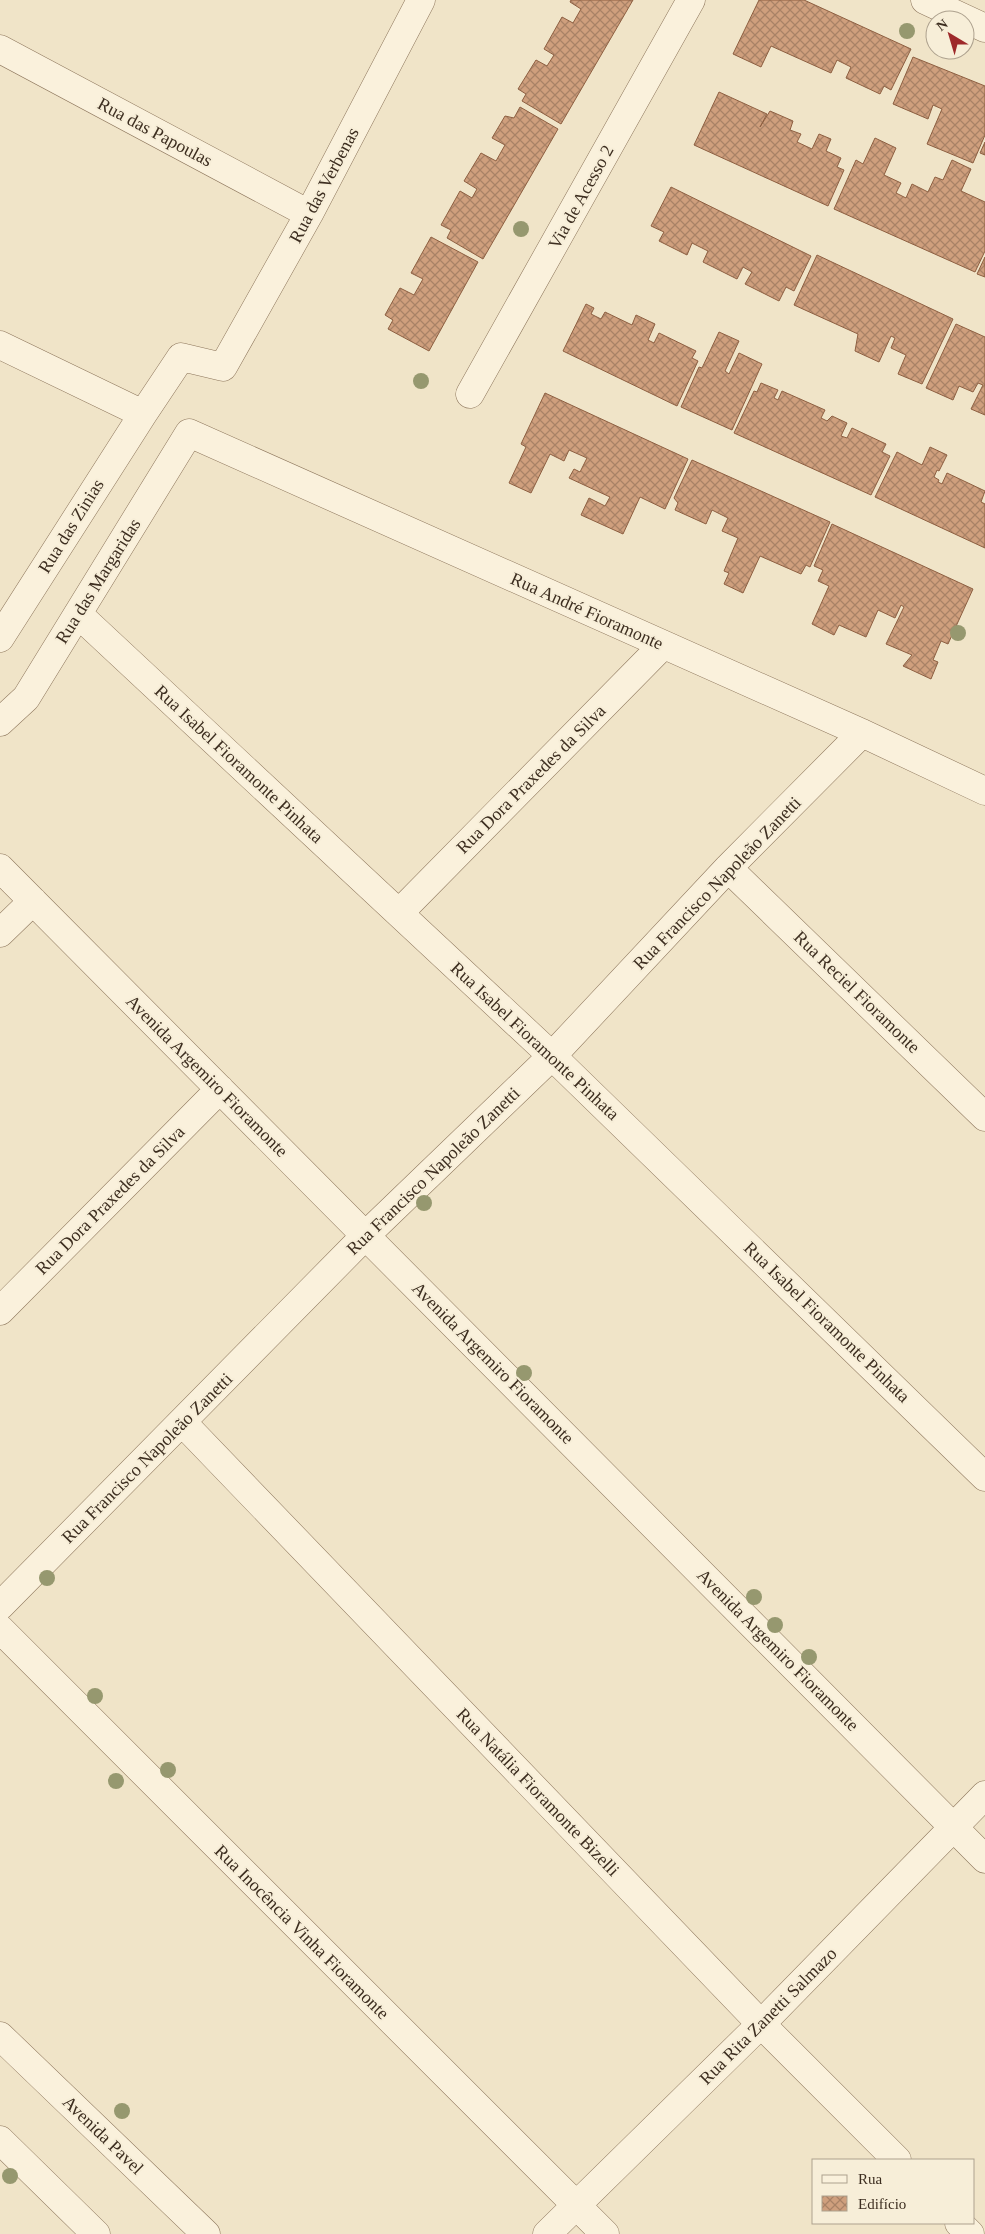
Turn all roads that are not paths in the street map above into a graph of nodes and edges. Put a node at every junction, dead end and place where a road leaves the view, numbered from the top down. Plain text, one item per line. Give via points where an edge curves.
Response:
1 (421, 0) edge
2 (692, 0) edge
3 (925, 0) edge
4 (985, 28) edge
5 (0, 49) edge
6 (309, 214) junction
7 (0, 345) edge
8 (470, 394) dead end
9 (143, 414) junction
10 (188, 433) joint
11 (78, 614) junction
12 (0, 638) edge
13 (663, 645) junction
14 (0, 722) edge
15 (862, 733) junction
16 (985, 791) edge
17 (0, 868) edge
18 (728, 868) junction
19 (33, 901) junction
20 (399, 913) junction
21 (0, 933) edge
22 (552, 1056) junction
23 (220, 1089) junction
24 (985, 1117) edge
25 (366, 1235) junction
26 (0, 1311) edge
27 (182, 1422) junction
28 (985, 1477) edge
29 (0, 1606) edge
30 (0, 1630) edge
31 (985, 1795) edge
32 (954, 1827) junction
33 (985, 1859) edge
34 (762, 2024) junction
35 (0, 2036) edge
36 (0, 2140) edge
37 (896, 2159) edge
38 (577, 2206) junction
39 (960, 2224) edge
40 (96, 2234) edge
41 (206, 2234) edge
42 (547, 2234) edge
43 (605, 2234) edge
44 (970, 2234) edge

1 - 6 street, Rua das Verbenas
2 - 8 street, Via de Acesso 2
3 - 4 street
5 - 6 street, Rua das Papoulas
6 - 9 street, Rua das Verbenas via 223,367 182,357
7 - 9 street
9 - 12 street, Rua das Zinias
10 - 11 street, Rua das Margaridas
10 - 13 street, Rua André Fioramonte
11 - 14 street, Rua das Margaridas via 26,698
11 - 20 street, Rua Isabel Fioramonte Pinhata
13 - 15 street, Rua André Fioramonte
13 - 20 street, Rua Dora Praxedes da Silva
15 - 16 street, Rua André Fioramonte
15 - 18 street, Rua Francisco Napoleão Zanetti
17 - 19 street, Avenida Argemiro Fioramonte
18 - 22 street, Rua Francisco Napoleão Zanetti
18 - 24 street, Rua Reciel Fioramonte
19 - 21 street
19 - 23 street, Avenida Argemiro Fioramonte
20 - 22 street, Rua Isabel Fioramonte Pinhata
22 - 25 street, Rua Francisco Napoleão Zanetti
22 - 28 street, Rua Isabel Fioramonte Pinhata
23 - 25 street, Avenida Argemiro Fioramonte
23 - 26 street, Rua Dora Praxedes da Silva
25 - 27 street, Rua Francisco Napoleão Zanetti
25 - 32 street, Avenida Argemiro Fioramonte
27 - 29 street, Rua Francisco Napoleão Zanetti
27 - 34 street, Rua Natália Fioramonte Bizelli
30 - 38 street, Rua Inocência Vinha Fioramonte
31 - 32 street, Rua Rita Zanetti Salmazo
32 - 33 street, Avenida Argemiro Fioramonte
32 - 34 street, Rua Rita Zanetti Salmazo
34 - 37 street, Rua Natália Fioramonte Bizelli
34 - 38 street, Rua Rita Zanetti Salmazo
35 - 41 street, Avenida Pavel
36 - 40 street
38 - 42 street, Rua Rita Zanetti Salmazo
38 - 43 street, Rua Inocência Vinha Fioramonte
39 - 44 street

